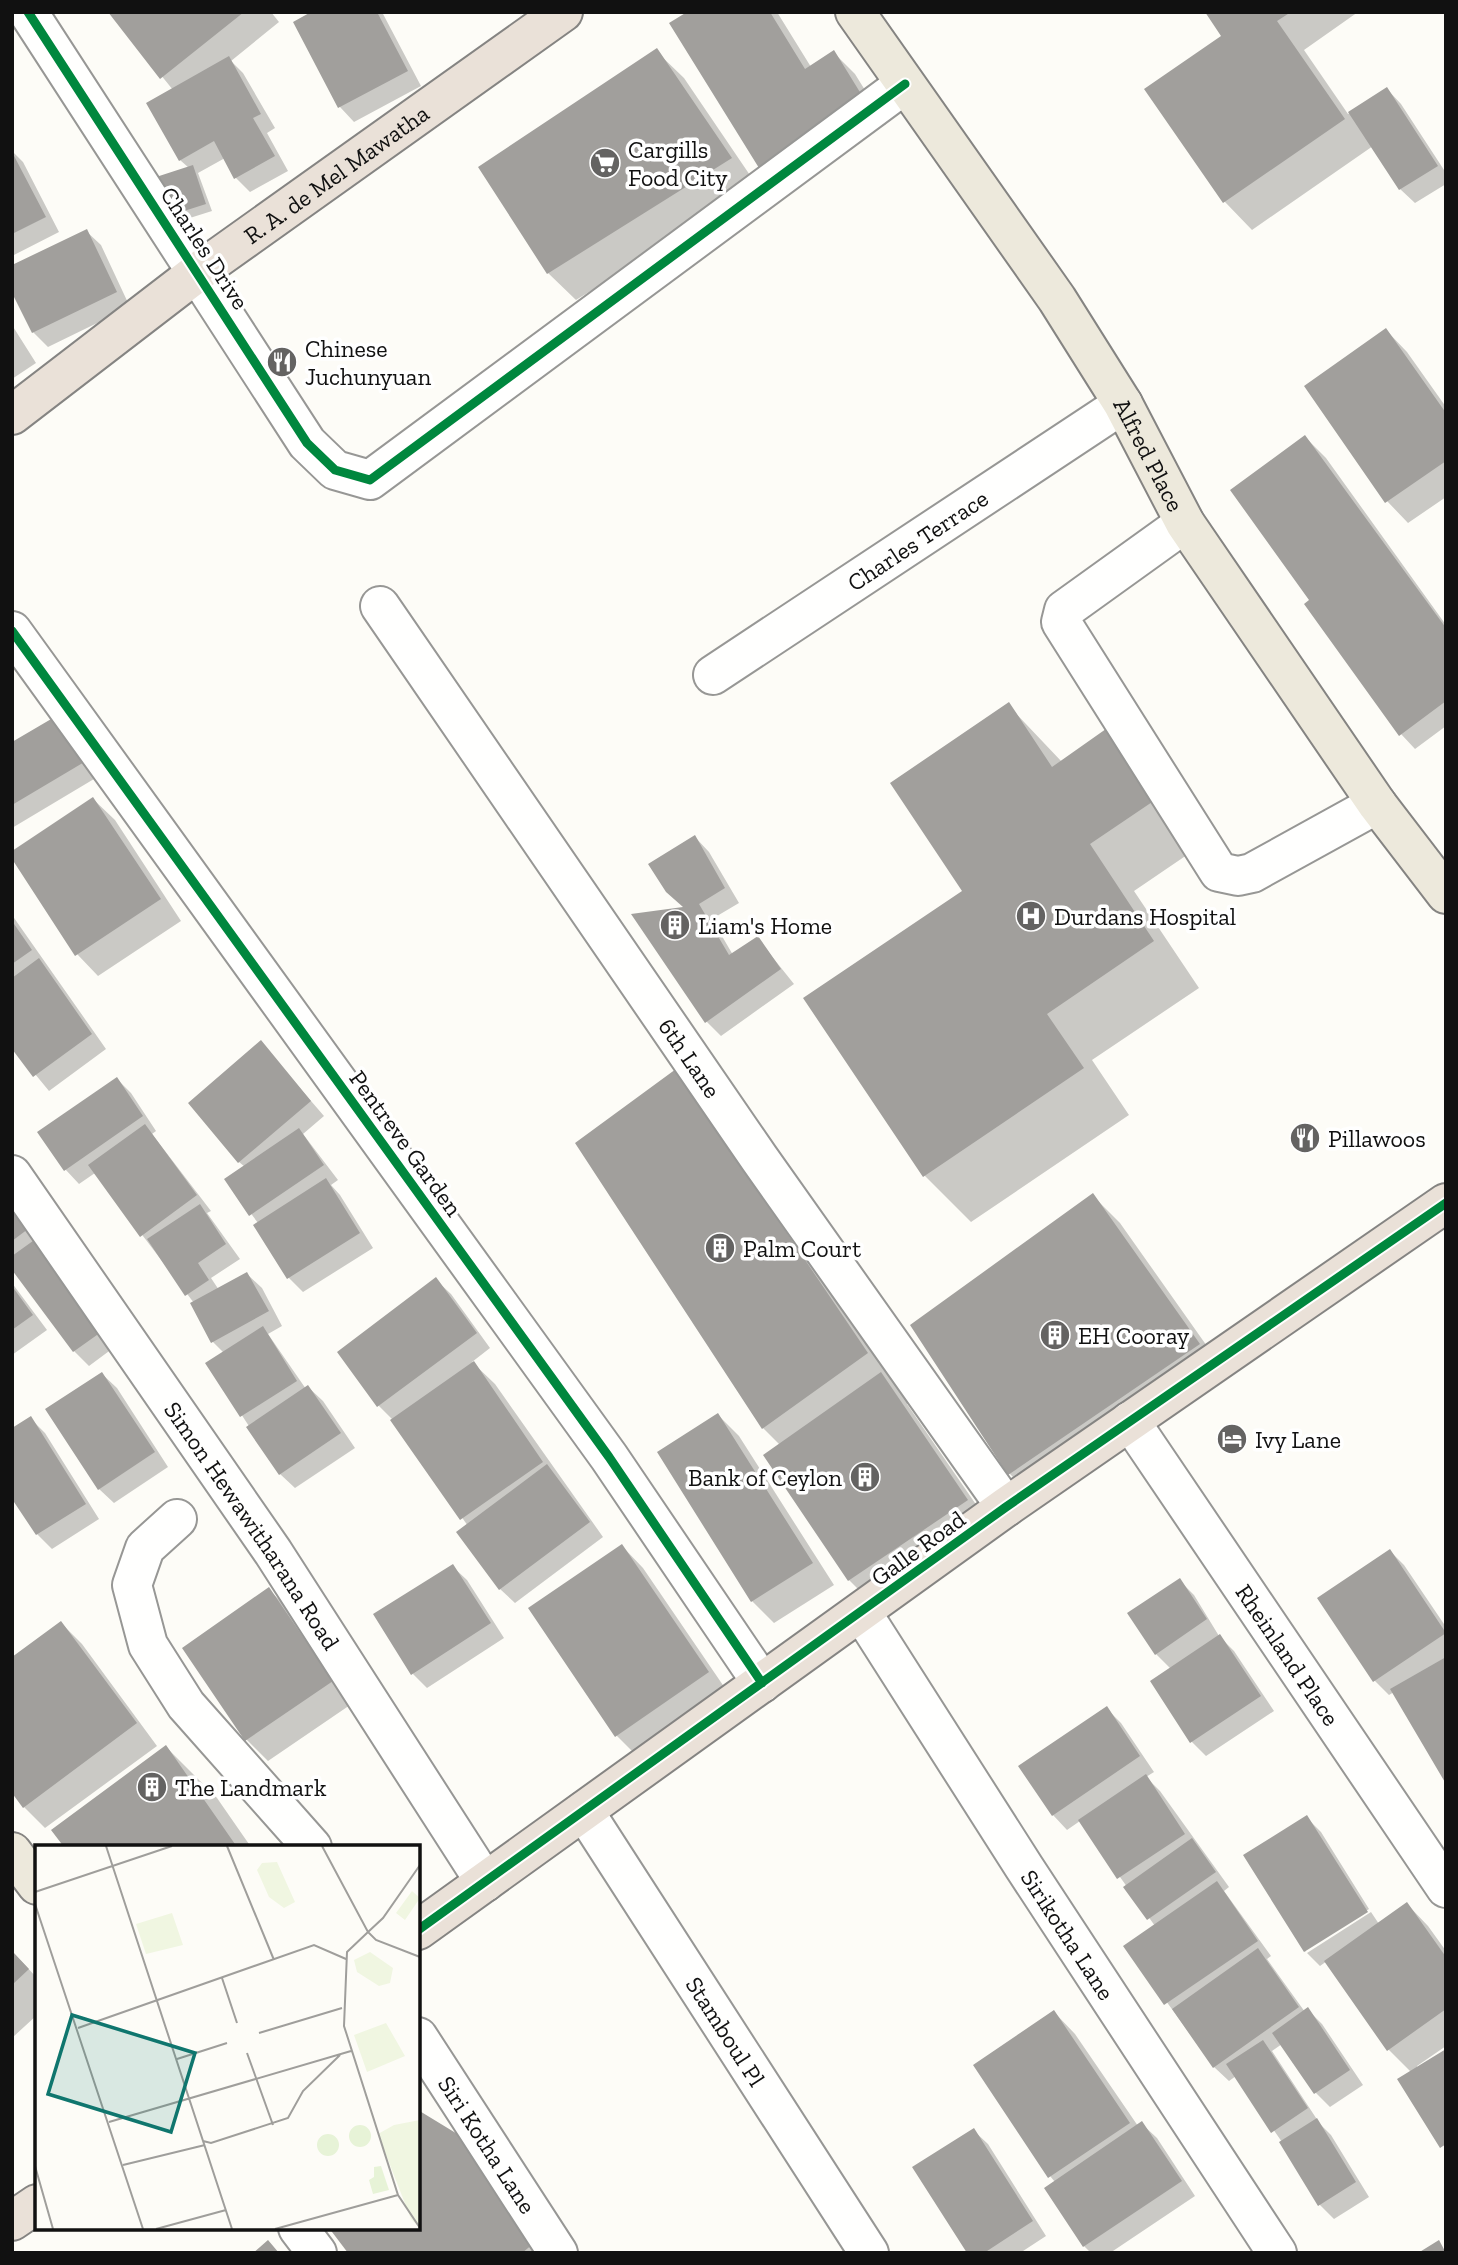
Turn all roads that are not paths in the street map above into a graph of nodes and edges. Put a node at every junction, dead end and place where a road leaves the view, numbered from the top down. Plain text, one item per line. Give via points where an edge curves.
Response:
1 (27, 12) edge
2 (563, 12) edge
3 (855, 12) edge
4 (905, 84) junction
5 (198, 272) junction
6 (1123, 404) junction
7 (12, 415) edge
8 (1185, 523) junction
9 (380, 606) dead end
10 (12, 631) edge
11 (713, 675) dead end
12 (1377, 804) junction
13 (1446, 894) edge
14 (12, 1175) edge
15 (1446, 1203) edge
16 (1130, 1421) junction
17 (1006, 1507) junction
18 (177, 1519) dead end
19 (862, 1613) junction
20 (762, 1683) junction
21 (584, 1811) junction
22 (310, 1845) edge
23 (12, 1852) edge
24 (35, 1882) edge
25 (485, 1882) junction
26 (1446, 1888) edge
27 (420, 1929) edge
28 (420, 2040) edge
29 (35, 2205) edge
30 (12, 2221) edge
31 (300, 2230) edge
32 (317, 2253) edge
33 (558, 2253) edge
34 (869, 2253) edge
35 (1277, 2253) edge

1 - 5 street, Charles Drive
2 - 5 highway, R. A. de Mel Mawatha
3 - 4 main road, Alfred Place
4 - 5 street, Charles Drive via 370,480 335,470 307,443
4 - 6 main road, Alfred Place via 1057,299
5 - 7 highway, R. A. de Mel Mawatha
6 - 8 main road, Alfred Place
6 - 11 street, Charles Terrace
8 - 12 main road, Alfred Place
8 - 12 street via 1063,610 1061,622 1219,872 1252,873
9 - 17 street, 6th Lane via 751,1147
10 - 20 street, Pentreve Garden via 609,1457
12 - 13 main road, Alfred Place
14 - 25 street, Simon Hewawitharana Road via 274,1552
15 - 16 highway, Galle Road
16 - 17 highway, Galle Road
16 - 26 street, Rheinland Place
17 - 19 highway, Galle Road
18 - 22 street via 145,1548 132,1585 148,1645 186,1705
19 - 20 highway, Galle Road
19 - 35 street, Sirikotha Lane
20 - 21 highway, Galle Road
21 - 25 highway, Galle Road
21 - 34 street, Stamboul Pl
23 - 24 main road
25 - 27 highway, Galle Road
28 - 33 street, Siri Kotha Lane
29 - 30 highway
31 - 32 street

